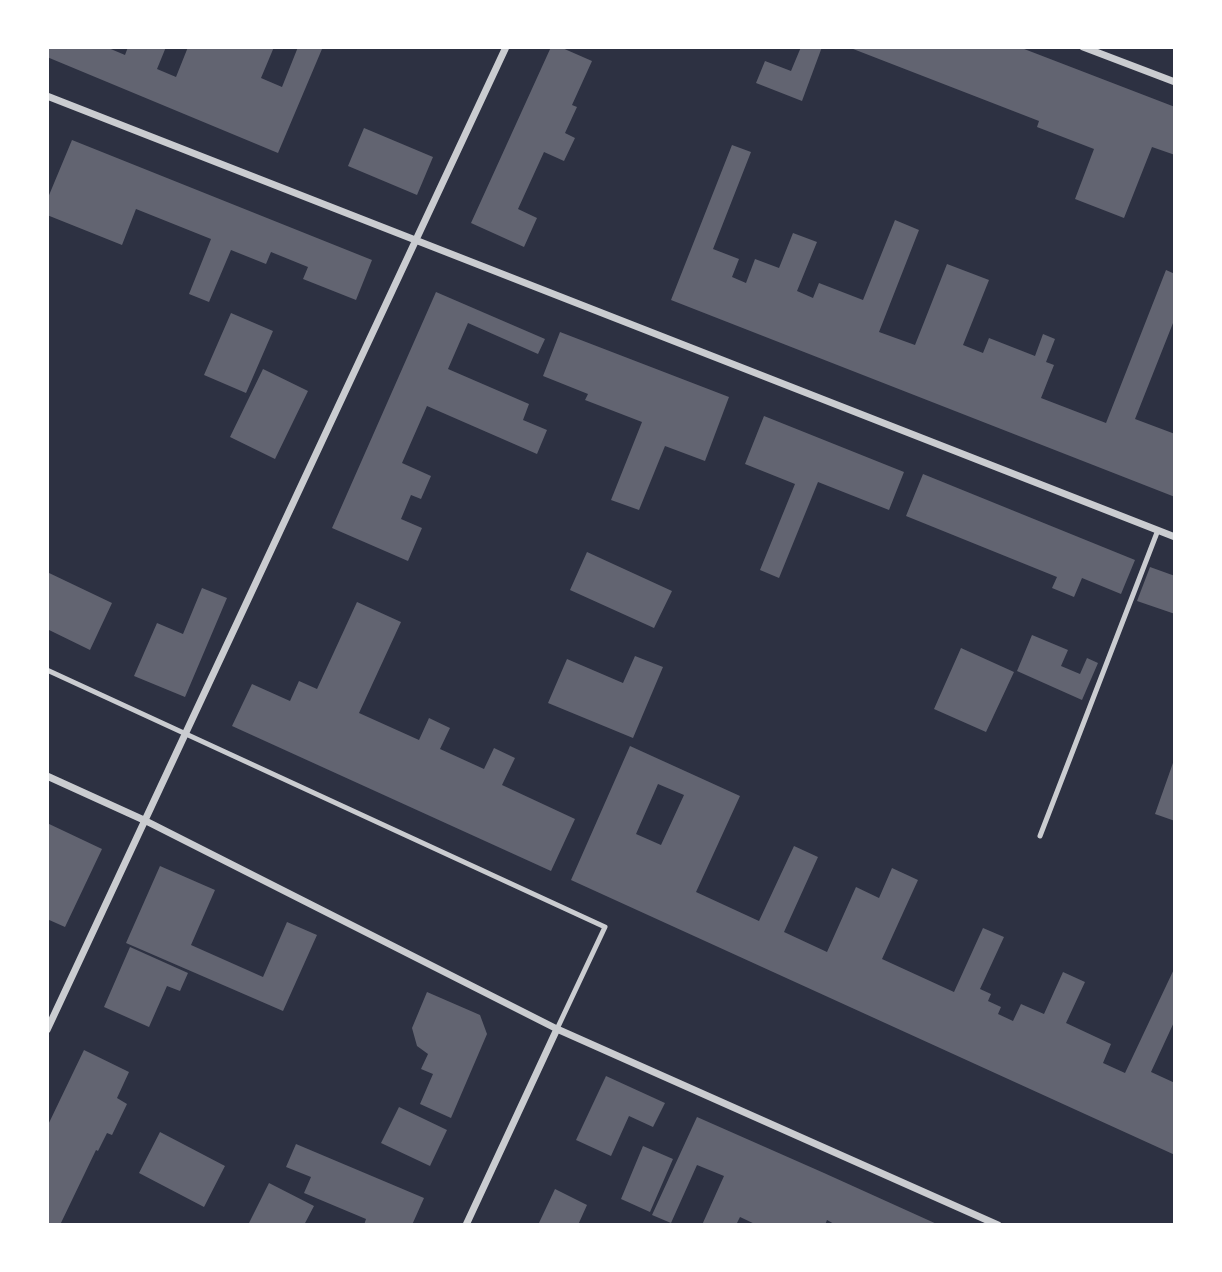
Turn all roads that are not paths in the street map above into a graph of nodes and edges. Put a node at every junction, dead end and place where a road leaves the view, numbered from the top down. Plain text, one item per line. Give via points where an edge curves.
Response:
1 (506, 47) edge
2 (1083, 47) edge
3 (1175, 82) edge
4 (47, 96) edge
5 (417, 238) junction
6 (1158, 530) junction
7 (1175, 537) edge
8 (47, 670) edge
9 (186, 734) junction
10 (47, 776) edge
11 (146, 821) junction
12 (1041, 836) dead end
13 (557, 1029) junction
14 (47, 1030) edge
15 (466, 1225) edge
16 (998, 1225) edge

1 - 5 street
2 - 3 street
4 - 5 street
5 - 6 street
5 - 9 street
6 - 7 street
6 - 12 lane
8 - 9 lane
9 - 11 street
9 - 13 lane via 605,927
10 - 11 street
11 - 13 street
11 - 14 street
13 - 15 street
13 - 16 street

